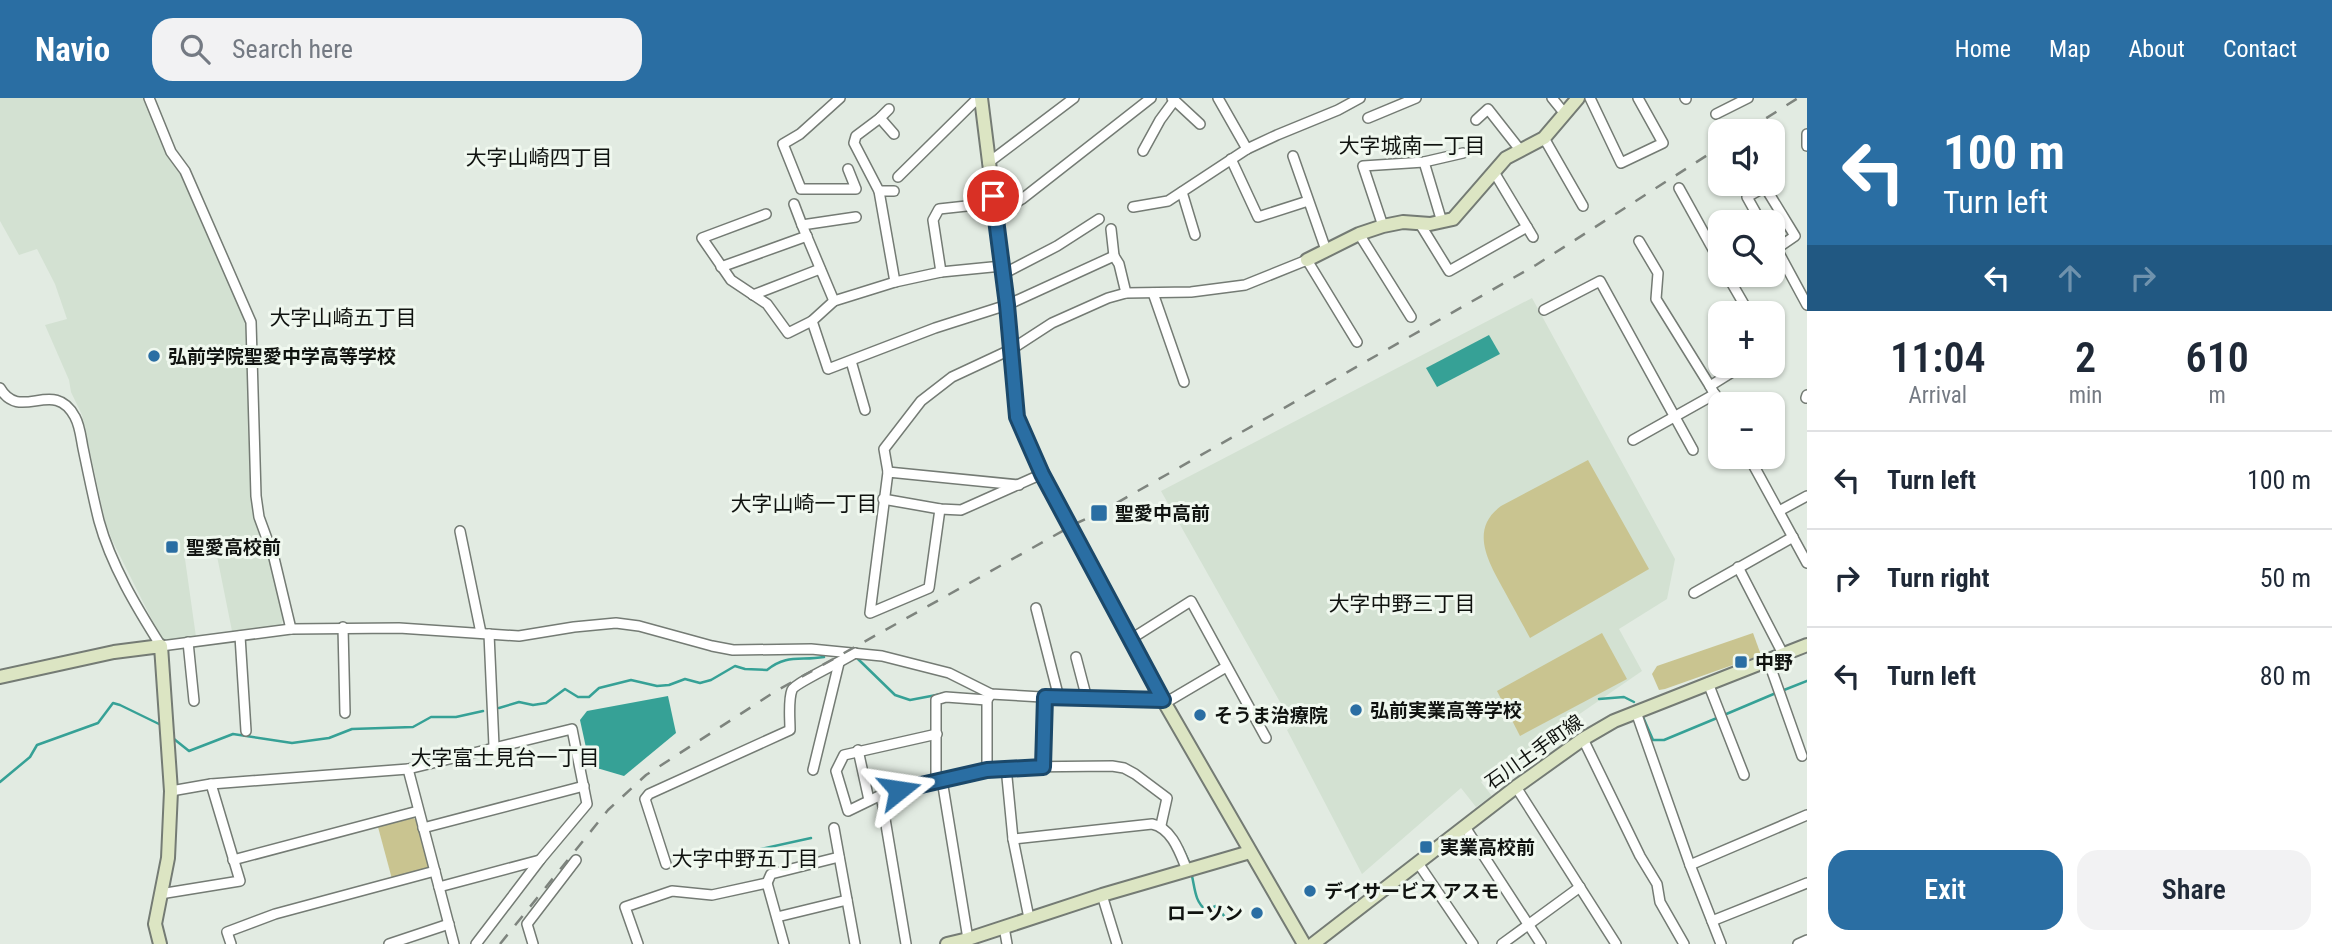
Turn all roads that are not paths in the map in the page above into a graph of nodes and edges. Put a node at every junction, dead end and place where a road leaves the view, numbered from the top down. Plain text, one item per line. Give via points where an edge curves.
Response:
1 (149, 98) edge
2 (840, 98) edge
3 (979, 98) edge
4 (1074, 98) edge
5 (1151, 98) edge
6 (1218, 98) edge
7 (1360, 98) edge
8 (1416, 98) edge
9 (1552, 98) edge
10 (1578, 98) edge
11 (1590, 98) edge
12 (1638, 98) edge
13 (1748, 98) edge
14 (1173, 99) edge
15 (889, 109) dead end
16 (1565, 114) junction
17 (1716, 114) dead end
18 (880, 118) junction
19 (1368, 118) dead end
20 (1476, 120) dead end
21 (1200, 124) dead end
22 (894, 134) dead end
23 (1807, 134) edge
24 (1544, 138) junction
25 (1807, 146) edge
26 (1247, 149) junction
27 (1521, 150) junction
28 (1143, 151) dead end
29 (1463, 153) dead end
30 (1293, 156) dead end
31 (1231, 159) junction
32 (1424, 162) junction
33 (988, 163) junction
34 (848, 169) dead end
35 (1494, 172) junction
36 (898, 177) dead end
37 (1679, 188) dead end
38 (879, 191) junction
39 (894, 191) dead end
40 (1182, 192) junction
41 (1308, 201) junction
42 (993, 203) junction
43 (794, 204) dead end
44 (1583, 206) dead end
45 (1133, 207) dead end
46 (1754, 210) edge
47 (1779, 210) edge
48 (766, 214) dead end
49 (995, 216) junction
50 (856, 217) dead end
51 (1099, 219) dead end
52 (1785, 220) edge
53 (1442, 222) junction
54 (1420, 224) junction
55 (802, 225) junction
56 (1383, 226) junction
57 (1527, 227) junction
58 (1111, 229) dead end
59 (1359, 234) junction
60 (1195, 235) dead end
61 (807, 236) junction
62 (1533, 237) dead end
63 (1708, 240) edge
64 (1785, 240) edge
65 (1639, 241) dead end
66 (1326, 250) junction
67 (1114, 256) junction
68 (1307, 260) junction
69 (1785, 264) edge
70 (721, 268) junction
71 (820, 269) junction
72 (1002, 270) junction
73 (941, 272) junction
74 (895, 282) junction
75 (1126, 293) junction
76 (1153, 293) junction
77 (753, 295) junction
78 (834, 301) junction
79 (1007, 305) junction
80 (1807, 305) edge
81 (1544, 310) dead end
82 (1411, 317) dead end
83 (812, 321) junction
84 (1357, 342) dead end
85 (1012, 349) junction
86 (851, 362) junction
87 (1727, 378) edge
88 (1184, 382) dead end
89 (0, 388) edge
90 (1712, 390) junction
91 (865, 410) dead end
92 (1675, 416) junction
93 (1633, 440) dead end
94 (1693, 450) dead end
95 (1756, 469) edge
96 (888, 472) junction
97 (1042, 474) junction
98 (1019, 485) junction
99 (1807, 496) edge
100 (883, 499) junction
101 (940, 509) junction
102 (1779, 511) junction
103 (460, 531) dead end
104 (1793, 537) junction
105 (1807, 563) edge
106 (1738, 567) junction
107 (1694, 593) dead end
108 (1036, 608) dead end
109 (343, 627) junction
110 (291, 629) junction
111 (485, 634) junction
112 (240, 636) junction
113 (1131, 639) junction
114 (188, 642) junction
115 (1807, 645) edge
116 (161, 646) junction
117 (855, 653) junction
118 (1783, 654) junction
119 (1076, 657) dead end
120 (1768, 660) junction
121 (839, 663) junction
122 (1226, 667) junction
123 (0, 677) edge
124 (1708, 683) junction
125 (989, 697) junction
126 (1045, 697) junction
127 (1059, 698) junction
128 (1087, 699) junction
129 (194, 701) dead end
130 (1164, 701) junction
131 (1636, 712) junction
132 (345, 713) dead end
133 (246, 731) dead end
134 (937, 734) junction
135 (1266, 738) dead end
136 (1583, 739) junction
137 (494, 746) junction
138 (858, 750) junction
139 (1802, 757) dead end
140 (1006, 767) junction
141 (1043, 767) junction
142 (408, 769) junction
143 (813, 770) dead end
144 (987, 770) junction
145 (1745, 775) dead end
146 (939, 780) junction
147 (211, 784) junction
148 (584, 786) junction
149 (1516, 787) junction
150 (171, 791) junction
151 (881, 795) junction
152 (869, 800) junction
153 (418, 811) junction
154 (1807, 815) edge
155 (1161, 825) junction
156 (1465, 827) junction
157 (423, 828) junction
158 (834, 828) dead end
159 (1013, 839) junction
160 (1250, 852) junction
161 (839, 857) junction
162 (233, 860) junction
163 (540, 860) junction
164 (576, 860) dead end
165 (1418, 863) junction
166 (666, 864) dead end
167 (1690, 864) junction
168 (1187, 870) junction
169 (435, 871) junction
170 (767, 883) junction
171 (1807, 883) edge
172 (439, 887) junction
173 (1580, 887) junction
174 (160, 894) junction
175 (1102, 895) junction
176 (847, 900) junction
177 (777, 917) junction
178 (1030, 918) junction
179 (1712, 922) junction
180 (449, 924) junction
181 (1528, 924) junction
182 (1004, 927) junction
183 (968, 939) junction
184 (1807, 940) edge
185 (160, 944) edge
186 (230, 944) edge
187 (388, 944) edge
188 (454, 944) edge
189 (476, 944) edge
190 (533, 944) edge
191 (638, 944) edge
192 (784, 944) edge
193 (855, 944) edge
194 (906, 944) edge
195 (947, 944) edge
196 (1007, 944) edge
197 (1117, 944) edge
198 (1304, 944) edge
199 (1313, 944) edge
200 (1473, 944) edge
201 (1502, 944) edge
202 (1541, 944) edge
203 (1616, 944) edge
204 (1684, 944) edge
205 (1721, 944) edge
206 (1798, 944) edge

1 - 110 street via 251,322 256,496
2 - 34 street via 783,144 801,189 856,189
3 - 33 street
3 - 36 street
4 - 33 street
5 - 49 street
6 - 26 street
7 - 26 street
8 - 19 street
9 - 16 street
10 - 16 street
11 - 12 street via 1621,163 1663,143
13 - 17 street
14 - 21 street
14 - 28 street
15 - 18 street
16 - 24 street
18 - 22 street
18 - 38 street via 856,136 854,143
20 - 27 street via 1488,109
23 - 25 street
24 - 27 street
24 - 44 street
26 - 31 street
27 - 35 street
29 - 32 street
30 - 41 street
31 - 40 street
31 - 41 street via 1258,217
32 - 53 street
32 - 56 street via 1363,166
33 - 42 street
35 - 53 street via 1453,219
35 - 57 street
37 - 63 street
38 - 39 street
38 - 74 street
40 - 45 street via 1168,201
40 - 60 street
41 - 66 street
42 - 49 street
42 - 73 street via 939,209 933,220
43 - 55 street
46 - 47 street via 1747,197 1765,187
48 - 70 street via 702,238
49 - 72 street
50 - 55 street
51 - 72 street via 1057,246
52 - 64 street via 1795,236
53 - 54 street
54 - 56 street
54 - 57 street via 1449,271
55 - 61 street
56 - 59 street
57 - 62 street
58 - 67 street
59 - 66 street
59 - 82 street
61 - 70 street
61 - 71 street
65 - 90 street via 1658,272 1657,299
66 - 68 street
67 - 75 street
67 - 79 street
68 - 76 street via 1245,285
68 - 84 street
69 - 80 street
70 - 77 street
71 - 77 street
71 - 78 street
72 - 73 street
72 - 79 street
73 - 74 street
74 - 78 street
75 - 76 street
75 - 85 street via 1052,323
76 - 88 street
77 - 83 street via 767,304 788,333
78 - 83 street
79 - 85 street
79 - 86 street
81 - 92 street via 1600,281
83 - 86 street via 828,369
85 - 96 street via 952,377 921,401 884,449
85 - 97 street via 1017,417
86 - 91 street
87 - 90 street
89 - 116 street via 14,402 50,398 65,402 77,419 99,523 114,562
90 - 92 street
92 - 93 street
92 - 94 street
95 - 102 street
96 - 98 street
96 - 100 street
97 - 98 street
97 - 113 street
98 - 101 street via 961,510
99 - 102 street
100 - 101 street
100 - 101 street via 870,613 929,588
102 - 104 street
103 - 111 street
104 - 105 street
104 - 106 street
106 - 107 street
106 - 118 street
108 - 127 street
109 - 110 street
109 - 111 street
109 - 132 street
110 - 112 street
111 - 117 street via 519,636 616,624 733,650
111 - 137 street
112 - 114 street
112 - 133 street
113 - 122 street via 1191,601
113 - 130 street
114 - 116 street
114 - 129 street
115 - 118 street, 石川土手町線
116 - 123 street
116 - 150 street
117 - 121 street
117 - 125 street via 925,665 949,673
118 - 120 street, 石川土手町線
119 - 128 street
120 - 124 street, 石川土手町線
120 - 139 street
121 - 143 street
121 - 166 street via 796,684 791,691 790,730 649,794 645,799
122 - 130 street
122 - 135 street
124 - 131 street, 石川土手町線
124 - 145 street
125 - 126 street
125 - 134 street via 936,700
125 - 144 street
126 - 127 street
126 - 141 street
127 - 128 street
128 - 130 street
130 - 160 street
131 - 136 street, 石川土手町線
131 - 167 street
134 - 138 street
134 - 146 street
136 - 149 street, 石川土手町線
136 - 204 street
137 - 142 street
137 - 148 street via 572,729
138 - 152 street
138 - 152 street via 844,755 836,771 848,811
140 - 141 street
140 - 144 street
140 - 159 street
141 - 155 street via 1124,768 1167,798
142 - 147 street
142 - 153 street
144 - 146 street
146 - 151 street
146 - 183 street
147 - 150 street
147 - 162 street
148 - 157 street
148 - 163 street via 587,804
149 - 156 street, 石川土手町線
149 - 173 street
150 - 174 street via 168,858
151 - 152 street
151 - 194 street
153 - 157 street
153 - 162 street
154 - 167 street
155 - 159 street
155 - 168 street via 1177,845
156 - 165 street, 石川土手町線
156 - 181 street
157 - 169 street
158 - 161 street
159 - 178 street
160 - 168 street
160 - 198 street
161 - 170 street via 771,874
161 - 176 street
162 - 174 street via 240,881
163 - 172 street
163 - 189 street
164 - 190 street via 527,924
165 - 199 street, 石川土手町線
165 - 200 street
167 - 179 street
168 - 175 street
169 - 172 street
169 - 186 street via 275,914 227,932
170 - 177 street
170 - 191 street via 712,895 672,891 625,906
171 - 179 street
172 - 180 street
173 - 181 street
173 - 203 street
174 - 185 street via 155,924
175 - 178 street
175 - 197 street
176 - 177 street
176 - 193 street
177 - 192 street
178 - 182 street
179 - 205 street
180 - 187 street
180 - 188 street
181 - 201 street
181 - 202 street
182 - 183 street
182 - 196 street
183 - 195 street
184 - 206 street

